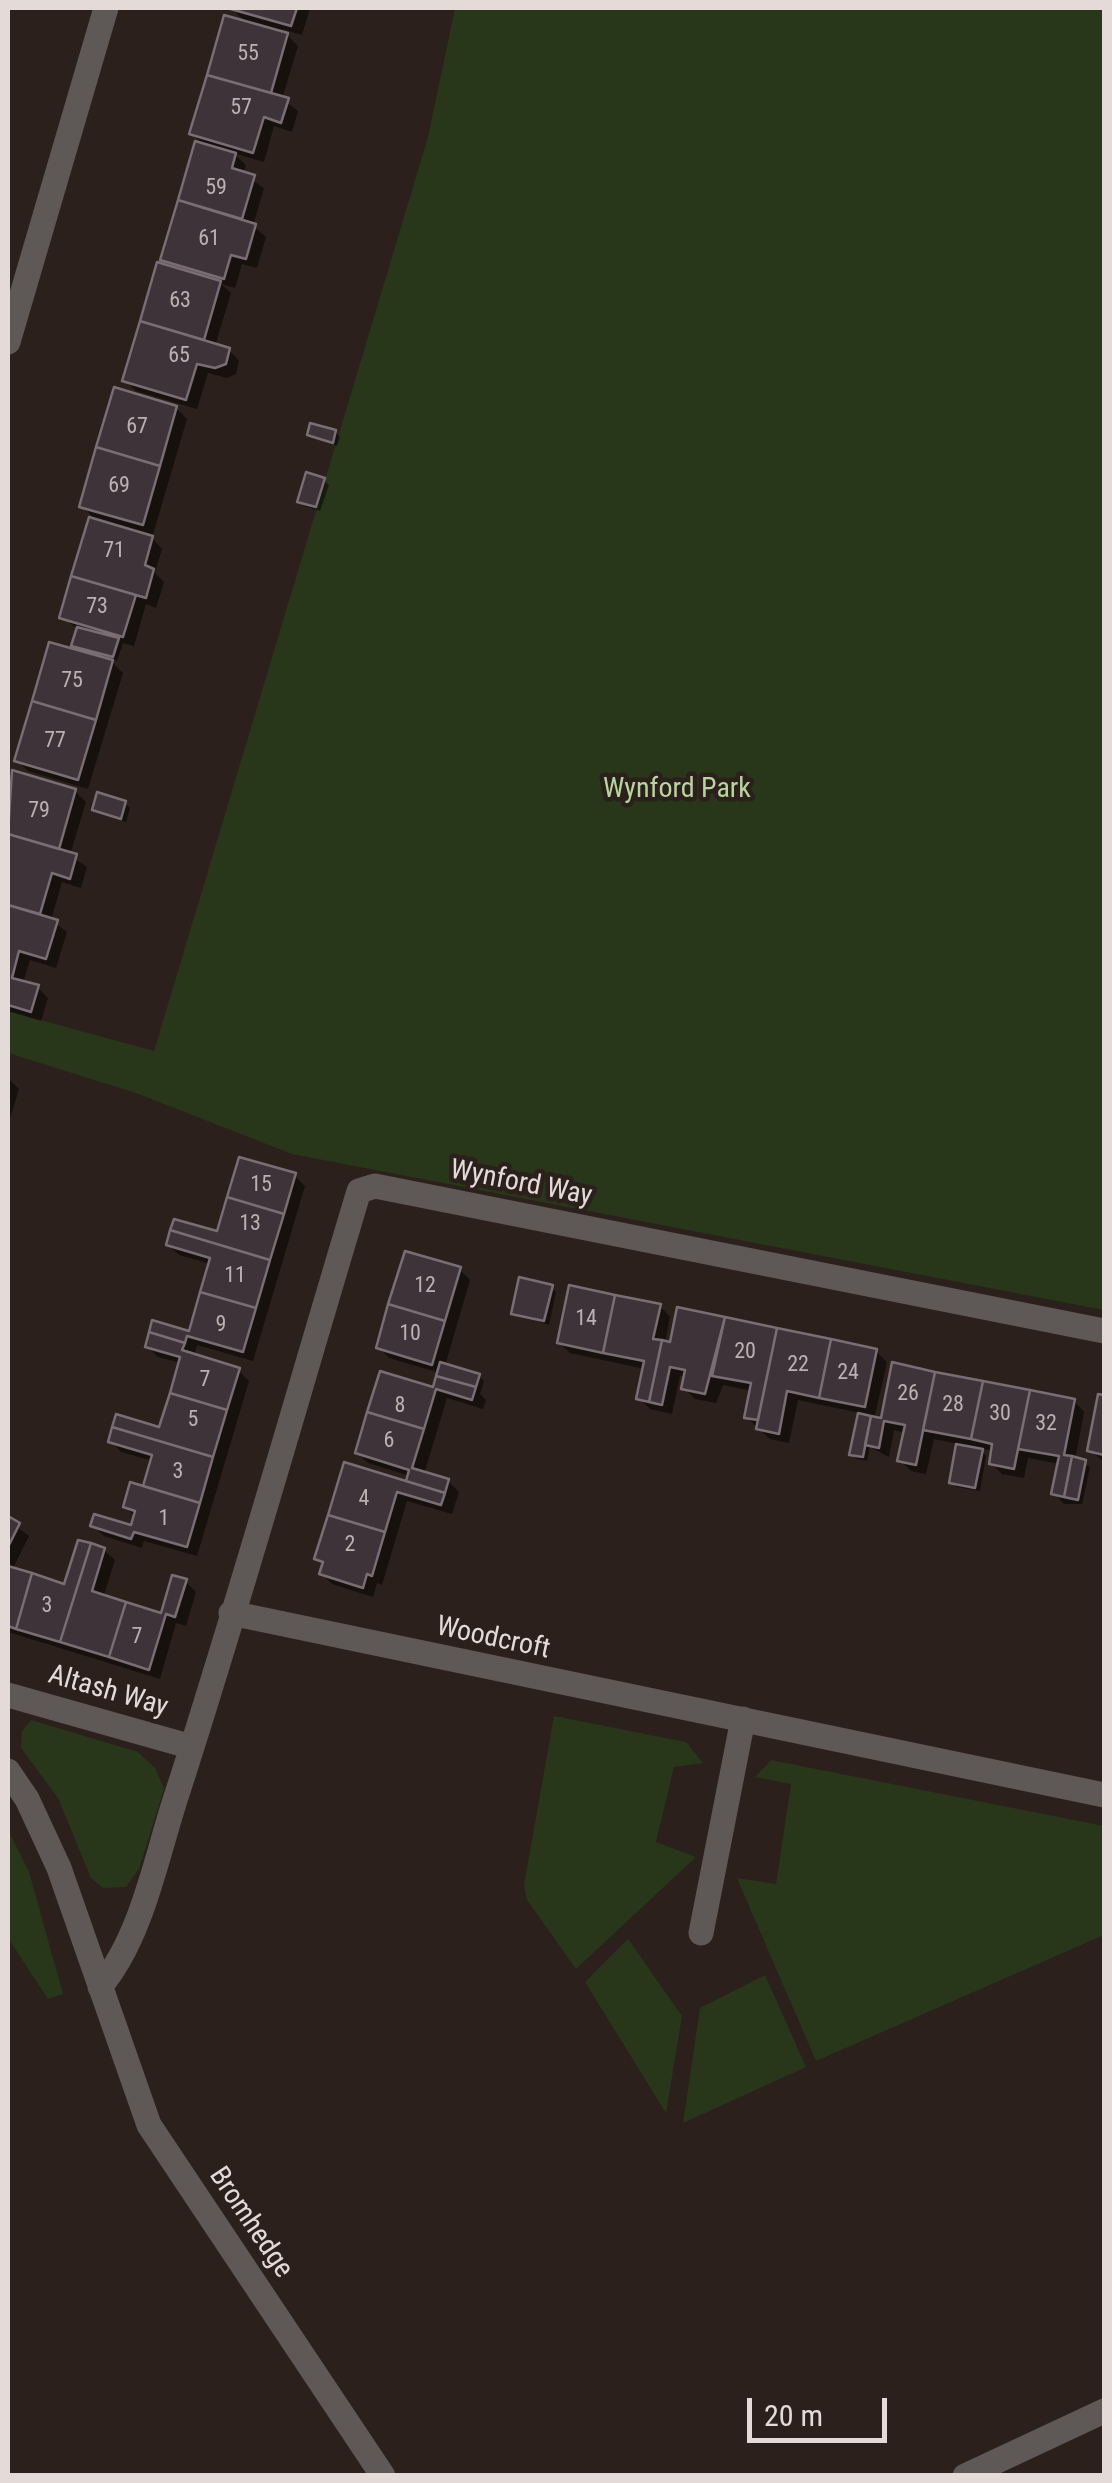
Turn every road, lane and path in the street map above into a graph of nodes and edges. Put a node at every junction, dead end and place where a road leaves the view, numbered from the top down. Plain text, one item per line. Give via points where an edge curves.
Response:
1 (106, 8) edge
2 (8, 342) edge
3 (1104, 1331) edge
4 (232, 1614) junction
5 (8, 1695) edge
6 (743, 1720) junction
7 (192, 1747) junction
8 (8, 1771) edge
9 (1104, 1795) edge
10 (702, 1933) dead end
11 (100, 1987) junction
12 (1104, 2411) edge
13 (384, 2476) edge
14 (965, 2476) edge

1 - 2 street
3 - 4 street, Wynford Way via 375,1186 358,1191
4 - 6 street, Woodcroft
4 - 7 street
5 - 7 street, Altash Way
6 - 9 street, Woodcroft
6 - 10 street
7 - 11 street via 135,1920
8 - 11 street, Bromhedge via 48,1842
11 - 13 street, Bromhedge via 149,2125
12 - 14 street

